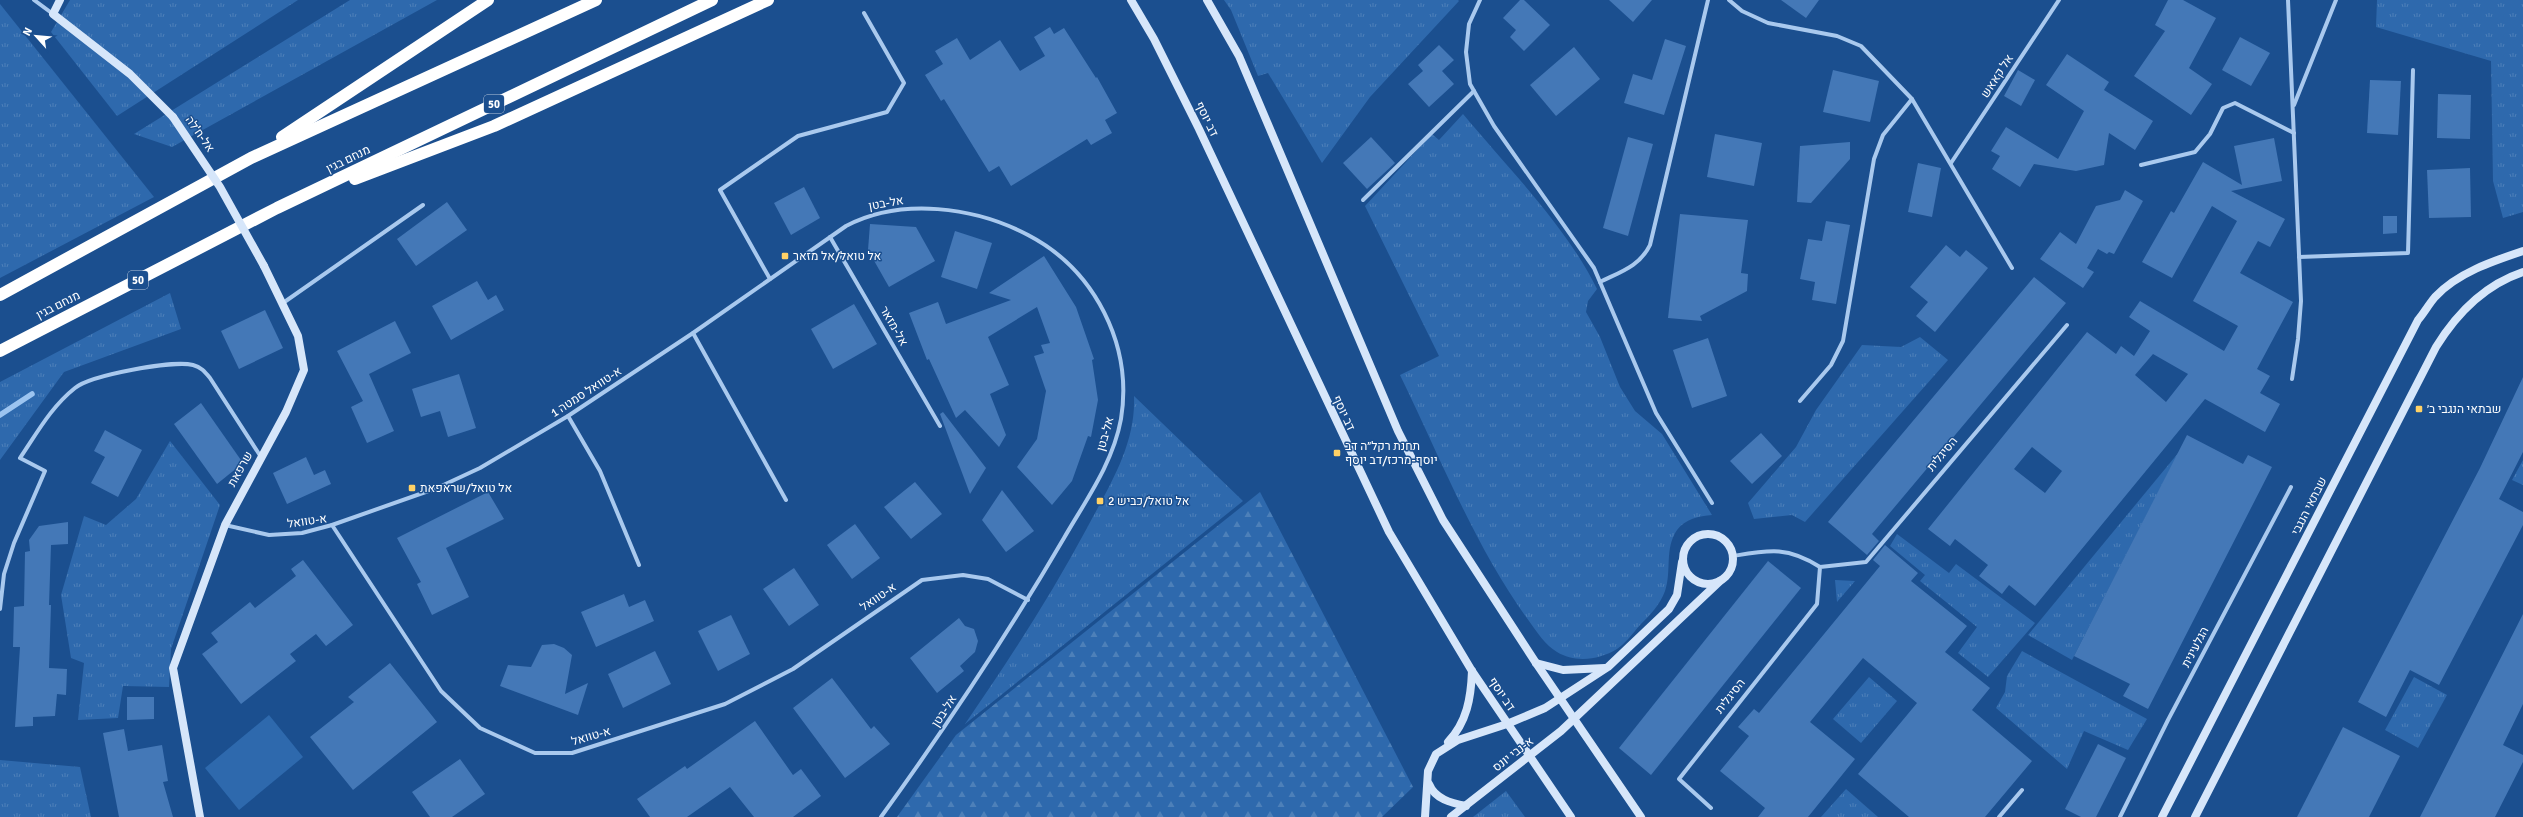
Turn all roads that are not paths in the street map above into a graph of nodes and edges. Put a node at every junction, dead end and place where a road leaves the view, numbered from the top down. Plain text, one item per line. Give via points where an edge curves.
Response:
1 (34, 0) edge
2 (60, 0) edge
3 (488, 0) edge
4 (596, 0) edge
5 (712, 0) edge
6 (768, 0) edge
7 (1131, 0) edge
8 (1207, 0) edge
9 (1480, 0) edge
10 (1708, 0) edge
11 (1729, 0) edge
12 (2059, 0) edge
13 (2288, 0) edge
14 (2336, 0) edge
15 (864, 13) dead end
16 (53, 14) junction
17 (2413, 70) dead end
18 (1474, 91) junction
19 (1912, 99) junction
20 (2293, 108) junction
21 (2294, 133) junction
22 (251, 158) junction
23 (1951, 163) junction
24 (2141, 165) dead end
25 (1363, 200) dead end
26 (423, 204) dead end
27 (277, 208) junction
28 (830, 237) junction
29 (2523, 251) edge
30 (2299, 257) junction
31 (2012, 268) dead end
32 (2523, 272) edge
33 (770, 279) junction
34 (1600, 282) junction
35 (0, 294) edge
36 (283, 304) junction
37 (2067, 325) dead end
38 (693, 333) junction
39 (0, 351) edge
40 (2292, 379) dead end
41 (1800, 401) dead end
42 (568, 416) junction
43 (940, 426) dead end
44 (261, 457) junction
45 (2290, 487) dead end
46 (786, 500) dead end
47 (1712, 502) dead end
48 (225, 525) junction
49 (332, 525) junction
50 (1733, 556) junction
51 (1682, 562) junction
52 (639, 565) dead end
53 (1820, 566) junction
54 (1720, 581) junction
55 (1028, 600) junction
56 (0, 609) edge
57 (1536, 664) junction
58 (1608, 667) junction
59 (1472, 671) junction
60 (1560, 699) junction
61 (1574, 719) junction
62 (1507, 724) junction
63 (1442, 748) junction
64 (1529, 757) junction
65 (1429, 783) junction
66 (2022, 790) dead end
67 (1466, 806) junction
68 (1711, 808) dead end
69 (200, 817) edge
70 (880, 817) edge
71 (1425, 817) edge
72 (1451, 817) edge
73 (1571, 817) edge
74 (1641, 817) edge
75 (1999, 817) edge
76 (2120, 817) edge
77 (2162, 817) edge
78 (2195, 817) edge

1 - 16 street
2 - 16 street
3 - 22 highway
4 - 22 highway
5 - 27 highway, מנחם בגין / 50
6 - 27 highway via 494,126
7 - 59 street, דב יוסף via 1154,39 1199,129 1389,532
8 - 57 street via 1239,56 1398,431 1443,520
9 - 18 street via 1469,24 1466,52 1470,84
10 - 34 street via 1650,245 1645,256 1634,266
11 - 19 street via 1742,11 1768,24 1837,36 1862,46
12 - 23 street, אל קאאש
13 - 20 street
14 - 20 street
15 - 33 street via 904,83 887,112 798,136 720,190
16 - 36 street, אל-ח'לה, bridge via 130,74 173,117 220,186
17 - 30 street via 2408,253
18 - 25 street
18 - 34 street via 1519,163 1594,268
19 - 23 street
19 - 41 street via 1883,135 1874,158 1843,341 1831,365
20 - 21 street
21 - 24 street via 2235,103 2223,108 2210,134 2195,152
21 - 30 street
22 - 35 highway
23 - 31 street
26 - 36 street
27 - 39 highway, מנחם בגין / 50
28 - 33 street, א-טוואל סמטה 1
28 - 43 street, אל-מזאר
28 - 55 street, אל-בטן via 856,221 874,214 902,209 973,214 1010,225 1040,241 1088,285 1102,306 1115,338 1122,365 1120,420 1105,467
29 - 77 street, שבתאי הנגבי via 2483,266 2456,280 2436,297 2418,320
30 - 40 street via 2301,301
32 - 78 street via 2510,277 2475,299 2458,314 2436,346
33 - 38 street, א-טוואל סמטה 1
34 - 47 street via 1656,413
36 - 44 street, שרפאת via 298,336 304,370 286,412
37 - 53 street, הסיגלית via 1866,562
38 - 42 street, א-טוואל סמטה 1
38 - 46 street
42 - 49 street, א-טוואל סמטה 1 via 480,468 437,488
42 - 52 street via 600,471
44 - 48 street, שרפאת
44 - 56 street via 210,378 203,370 193,365 172,364 101,376 76,387 52,410 20,458 45,471 14,543 4,574
45 - 76 street, הגלעינית
48 - 49 street, א-טוואל via 269,535 302,534
48 - 69 street, שרפאת via 174,668
49 - 55 street, א-טוואל via 441,690 480,728 535,753 572,753 725,704 793,669 922,580 963,575 988,579
50 - 51 street via 1724,540 1707,533 1700,534 1689,542
50 - 53 street via 1781,550 1806,558
50 - 54 street via 1729,572
51 - 54 street via 1693,580 1706,584
51 - 58 street via 1677,595 1669,609
53 - 68 street, הסיגלית via 1818,604 1679,779
54 - 61 street
55 - 70 street, אל-בטן via 936,740
57 - 58 street via 1563,670
57 - 60 street
58 - 60 street
59 - 62 street, דב יוסף
59 - 63 street via 1466,715 1454,735
60 - 61 street
60 - 62 street
61 - 64 street, א-נבי יונס
61 - 74 street
62 - 63 street
62 - 64 street, דב יוסף
63 - 65 street via 1430,765
64 - 67 street, א-נבי יונס
64 - 73 street, דב יוסף
65 - 67 street via 1431,789 1443,799
65 - 71 street
66 - 75 street
67 - 72 street, א-נבי יונס

